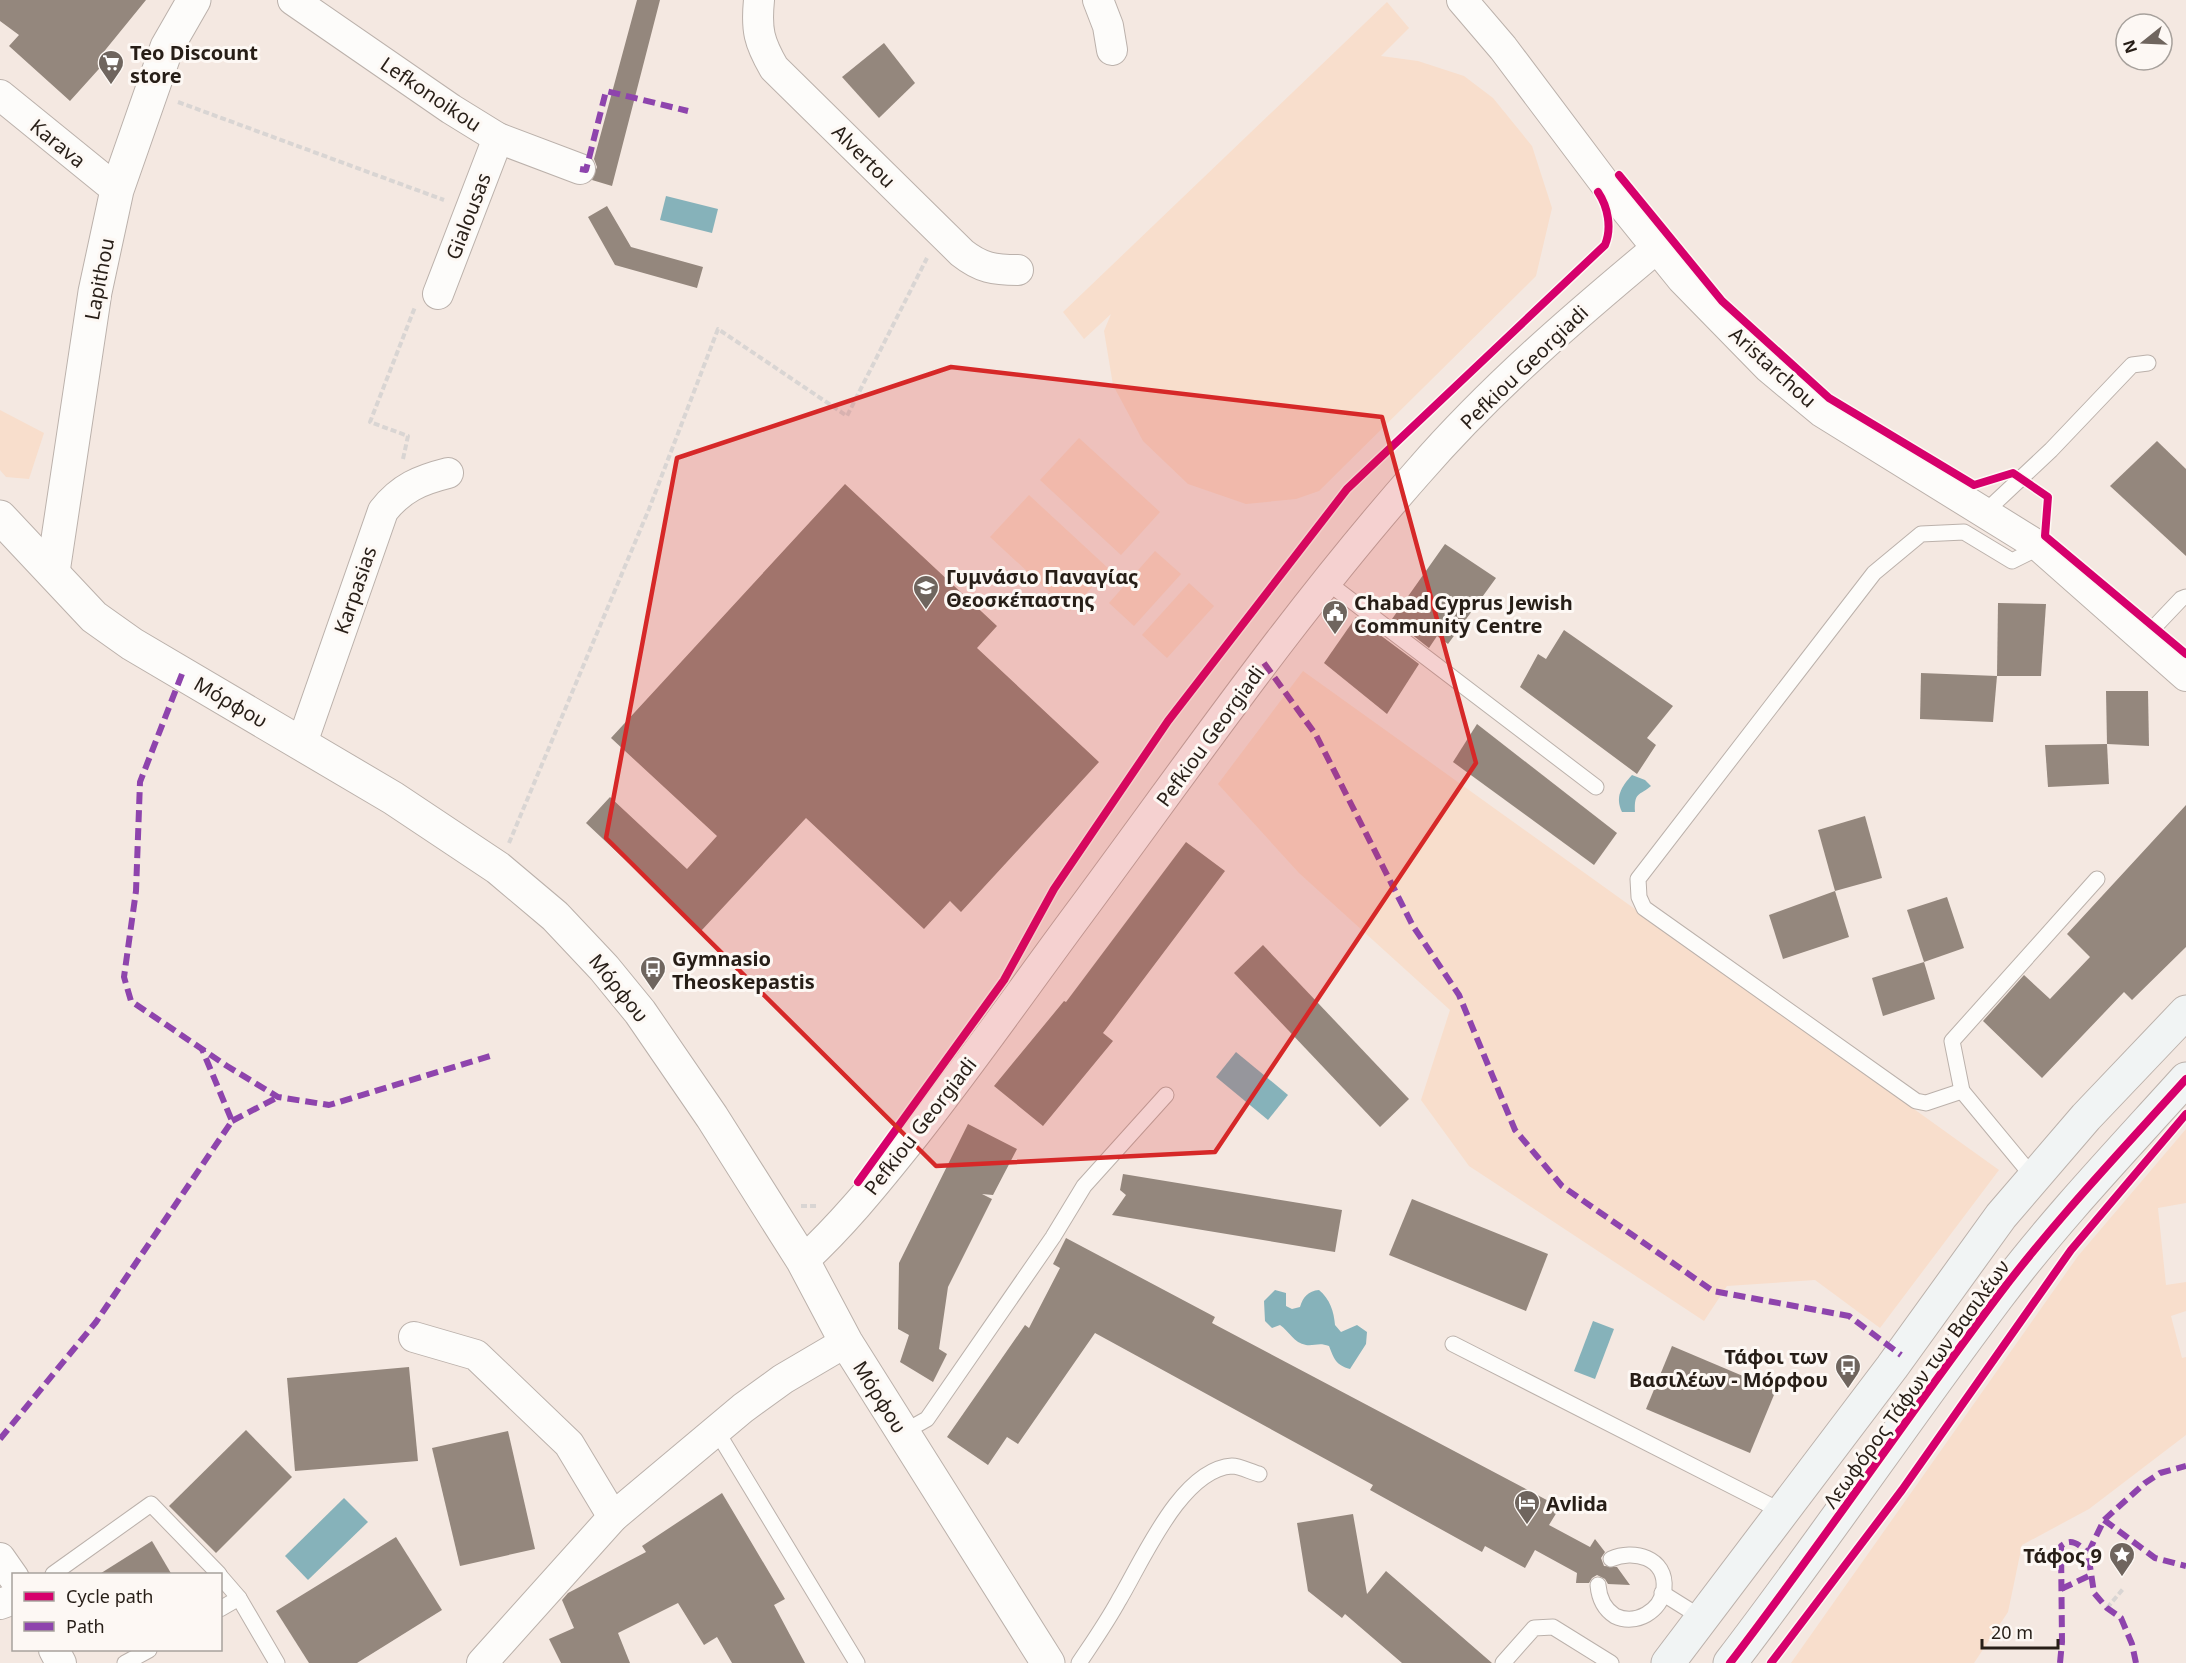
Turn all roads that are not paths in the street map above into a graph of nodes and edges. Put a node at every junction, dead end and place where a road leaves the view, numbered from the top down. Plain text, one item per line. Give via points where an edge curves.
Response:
1 (194, 0) edge
2 (293, 0) edge
3 (759, 0) edge
4 (1098, 0) edge
5 (1462, 0) edge
6 (1112, 50) dead end
7 (0, 95) edge
8 (498, 138) junction
9 (580, 169) dead end
10 (117, 190) junction
11 (1658, 247) junction
12 (1018, 270) dead end
13 (438, 294) road end
14 (2148, 363) dead end
15 (448, 473) dead end
16 (1984, 513) junction
17 (0, 517) edge
18 (2040, 547) junction
19 (53, 572) junction
20 (1327, 582) junction
21 (2186, 597) edge
22 (2143, 639) junction
23 (2186, 676) edge
24 (302, 743) junction
25 (1596, 787) dead end
26 (2097, 879) dead end
27 (2186, 1012) edge
28 (2186, 1079) edge
29 (1962, 1091) junction
30 (1166, 1095) dead end
31 (2034, 1178) junction
32 (803, 1261) junction
33 (414, 1337) dead end
34 (846, 1342) junction
35 (1453, 1344) dead end
36 (716, 1430) junction
37 (902, 1433) junction
38 (1258, 1474) dead end
39 (1783, 1512) junction
40 (613, 1517) junction
41 (0, 1558) edge
42 (1611, 1559) dead end
43 (56, 1573) edge
44 (218, 1573) edge
45 (12, 1575) edge
46 (222, 1577) edge
47 (1598, 1585) dead end
48 (1662, 1593) junction
49 (239, 1598) junction
50 (222, 1608) edge
51 (1702, 1618) junction
52 (147, 1651) edge
53 (1048, 1658) edge
54 (125, 1663) edge
55 (277, 1663) edge
56 (482, 1663) edge
57 (857, 1663) edge
58 (1079, 1663) edge
59 (1503, 1663) edge
60 (1611, 1663) edge
61 (1668, 1663) edge
62 (1730, 1663) edge

1 - 10 street, Lapithou via 167,47
2 - 8 street, Lefkonoikou via 451,110
3 - 12 street, Alvertou via 756,25 774,68 976,265 989,270
4 - 6 street
5 - 11 street, Aristarchou
7 - 10 street, Karava
8 - 9 street, Lefkonoikou
8 - 13 street, Gialousas
10 - 19 street, Lapithou via 95,292
11 - 16 street, Aristarchou via 1682,279 1769,368 1822,412
11 - 20 street, Pefkiou Georgiadi via 1502,383 1421,468
14 - 16 lane via 2132,365
15 - 24 street, Karpasias via 419,480 396,495 382,511
16 - 18 street, Aristarchou
17 - 19 street, Μόρφου
18 - 22 street, Aristarchou
18 - 29 lane via 2013,561 1964,532 1922,534 1882,566 1638,879 1644,908 1916,1101 1926,1103
19 - 24 street, Μόρφου via 94,617 132,644
20 - 25 lane
20 - 32 street, Pefkiou Georgiadi via 941,1102 836,1231
21 - 22 lane
22 - 23 street, Aristarchou
24 - 32 street, Μόρφου via 498,868 555,916 640,1012
26 - 29 lane via 1952,1041
27 - 31 main road, Λεωφόρος Τάφων των Βασιλέων
28 - 62 main road, Λεωφόρος Τάφων των Βασιλέων via 2074,1202 2000,1294
29 - 31 lane
30 - 37 lane via 1084,1186 927,1419
31 - 39 main road, Λεωφόρος Τάφων των Βασιλέων via 2001,1216
32 - 34 street, Μόρφου
33 - 40 street via 476,1355 569,1444
34 - 36 street via 783,1379
34 - 37 street, Μόρφου
35 - 39 lane
36 - 40 street
36 - 57 lane
37 - 53 street, Μόρφου
38 - 58 lane via 1233,1466 1215,1472 1189,1489 1170,1510
39 - 51 main road, Λεωφόρος Τάφων των Βασιλέων
40 - 56 street
41 - 45 street
42 - 48 lane via 1636,1553 1648,1558 1663,1578
43 - 44 lane via 151,1504
46 - 49 lane
47 - 48 lane via 1604,1606 1626,1620 1651,1613
48 - 51 lane
49 - 50 lane
49 - 55 lane
51 - 61 main road, Λεωφόρος Τάφων των Βασιλέων
52 - 54 lane
59 - 60 lane via 1534,1628 1553,1627

